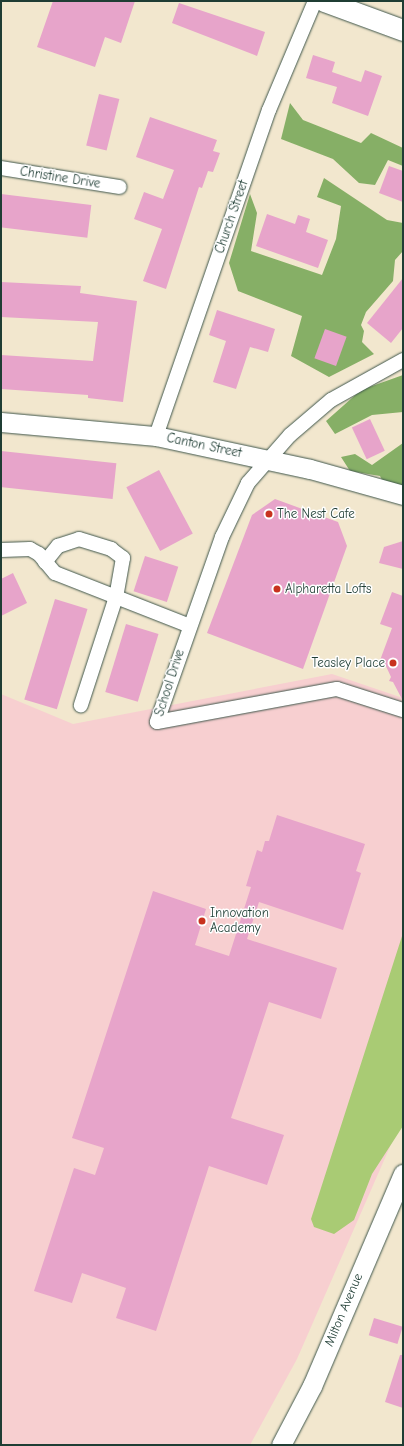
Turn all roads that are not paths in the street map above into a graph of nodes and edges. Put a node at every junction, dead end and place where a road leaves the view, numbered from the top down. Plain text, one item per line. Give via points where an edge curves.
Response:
1 (315, 1) edge
2 (324, 1) edge
3 (403, 30) edge
4 (1, 168) edge
5 (120, 187) dead end
6 (403, 360) edge
7 (1, 422) edge
8 (156, 436) junction
9 (267, 460) junction
10 (403, 496) edge
11 (1, 550) edge
12 (45, 562) junction
13 (116, 597) junction
14 (188, 625) junction
15 (81, 705) dead end
16 (403, 710) edge
17 (403, 1174) edge
18 (281, 1445) edge

1 - 8 street, Church Street via 269,110
2 - 3 main road
4 - 5 street, Christine Drive
6 - 9 street, School Drive via 331,400
7 - 8 street, Canton Street
8 - 9 street, Canton Street
9 - 10 street, Canton Street
9 - 14 street, School Drive via 234,507
11 - 12 street via 30,549
12 - 13 street via 55,573
12 - 13 street via 58,546 78,539 118,552 124,565
13 - 14 street
13 - 15 street
14 - 16 street, School Drive via 157,722 337,689
17 - 18 street, Milton Avenue via 312,1386

